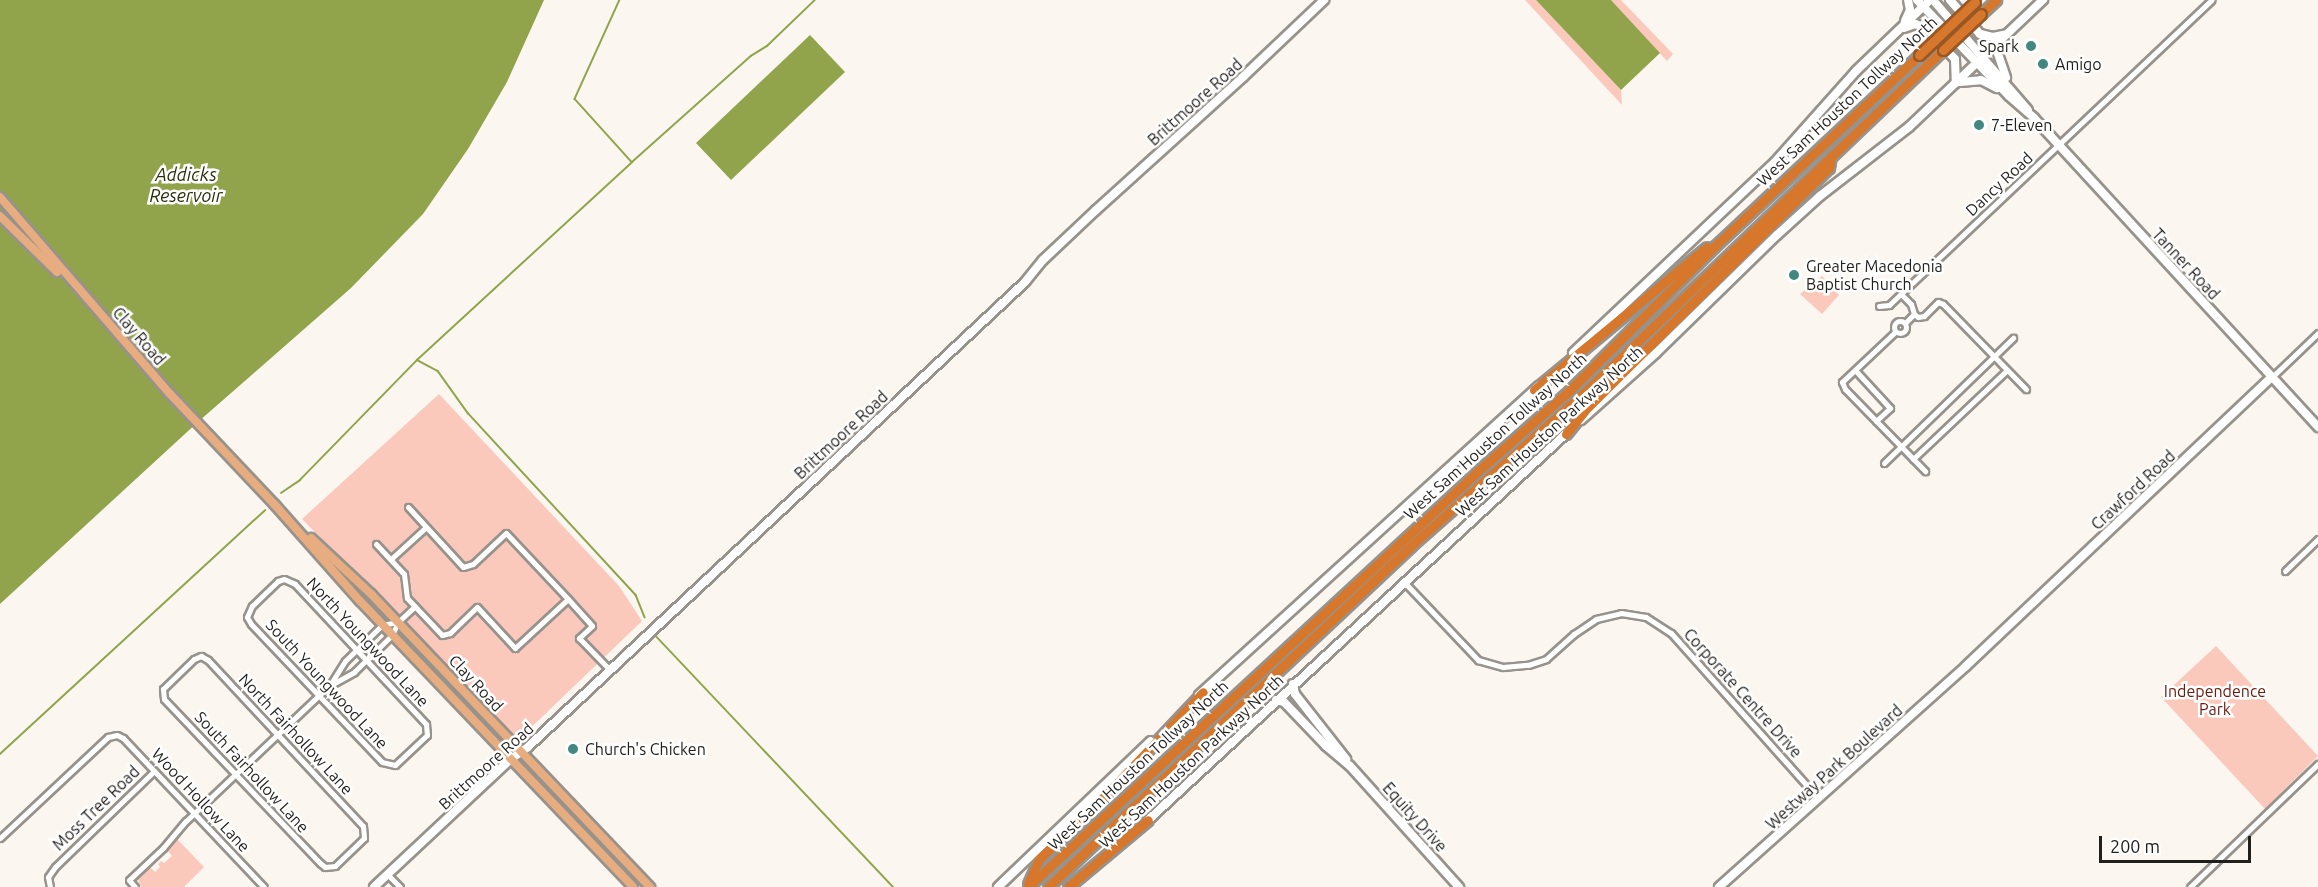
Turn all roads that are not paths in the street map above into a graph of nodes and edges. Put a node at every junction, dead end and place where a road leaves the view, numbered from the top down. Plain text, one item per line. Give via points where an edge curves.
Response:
1 (1324, 0) edge
2 (1908, 0) edge
3 (1917, 0) edge
4 (1931, 0) edge
5 (1950, 0) edge
6 (1996, 0) edge
7 (2043, 0) edge
8 (2212, 0) edge
9 (1975, 1) edge
10 (1924, 7) junction
11 (1900, 29) junction
12 (2010, 33) junction
13 (1985, 57) junction
14 (1977, 64) junction
15 (1956, 83) junction
16 (2012, 94) junction
17 (2059, 146) junction
18 (1831, 156) junction
19 (0, 197) edge
20 (0, 216) edge
21 (1714, 247) junction
22 (80, 292) junction
23 (1901, 294) junction
24 (1878, 306) dead end
25 (1914, 314) junction
26 (1905, 323) junction
27 (1895, 332) junction
28 (2318, 333) edge
29 (2013, 338) dead end
30 (1994, 357) junction
31 (1855, 370) junction
32 (2007, 370) junction
33 (2272, 377) junction
34 (2026, 389) dead end
35 (1534, 390) junction
36 (1876, 421) junction
37 (2318, 427) edge
38 (1566, 434) junction
39 (1901, 446) junction
40 (1913, 459) junction
41 (1884, 463) dead end
42 (1925, 471) dead end
43 (276, 504) junction
44 (408, 507) dead end
45 (426, 527) junction
46 (2318, 539) edge
47 (376, 544) dead end
48 (391, 559) junction
49 (2285, 571) dead end
50 (1404, 582) junction
51 (264, 594) joint
52 (568, 599) junction
53 (415, 606) junction
54 (398, 622) junction
55 (382, 625) junction
56 (392, 635) junction
57 (357, 649) junction
58 (366, 659) junction
59 (1966, 666) joint
60 (183, 669) joint
61 (610, 670) junction
62 (453, 680) junction
63 (1293, 684) junction
64 (329, 686) junction
65 (444, 688) junction
66 (1203, 692) junction
67 (320, 695) junction
68 (1276, 700) junction
69 (278, 735) junction
70 (413, 749) joint
71 (522, 753) junction
72 (511, 759) junction
73 (2318, 764) edge
74 (1350, 766) junction
75 (154, 771) junction
76 (236, 774) junction
77 (1818, 798) junction
78 (195, 813) junction
79 (1148, 820) junction
80 (591, 825) junction
81 (583, 834) junction
82 (0, 838) edge
83 (351, 851) joint
84 (388, 875) junction
85 (50, 887) edge
86 (135, 887) edge
87 (264, 887) edge
88 (374, 887) edge
89 (400, 887) edge
90 (633, 887) edge
91 (651, 887) edge
92 (998, 887) edge
93 (1028, 887) edge
94 (1048, 887) edge
95 (1068, 887) edge
96 (1075, 887) edge
97 (1459, 887) edge
98 (1719, 887) edge
99 (2190, 887) edge

1 - 61 main road, Brittmoore Road via 1058,245 1024,282
2 - 11 main road via 1908,17
3 - 10 main road, Tanner Road
4 - 10 main road
4 - 13 main road, Tanner Road
5 - 12 main road via 1980,34 1993,37
6 - 18 highway, West Sam Houston Tollway North, bridge
7 - 12 main road, West Sam Houston Parkway North
8 - 17 street, Dancy Road
9 - 21 highway, West Sam Houston Tollway North, bridge
10 - 11 main road
10 - 14 main road, Tanner Road
11 - 15 main road via 1915,24 1926,28 1955,59
11 - 35 main road via 1856,71 1775,162
12 - 13 main road, West Sam Houston Parkway North
12 - 16 main road via 1997,51
13 - 14 main road, West Sam Houston Parkway North
13 - 16 main road, Tanner Road
14 - 15 main road, West Sam Houston Parkway North
14 - 16 main road, Tanner Road
15 - 16 main road via 1981,80
15 - 38 main road, West Sam Houston Parkway North via 1909,127 1820,196
16 - 17 main road, Tanner Road
17 - 23 street, Dancy Road
17 - 33 main road, Tanner Road
18 - 38 highway via 1829,168 1589,406
18 - 94 highway, West Sam Houston Tollway North via 1583,394 1402,554
19 - 22 main road, Clay Road
20 - 22 main road, Clay Road
21 - 35 highway via 1708,246
21 - 93 highway, West Sam Houston Tollway North via 1570,390
22 - 43 main road, Clay Road via 170,394
23 - 24 street, Dancy Road via 1889,305
23 - 25 street
25 - 26 street
25 - 30 street via 1924,316 1938,302 1942,304
26 - 27 street via 1895,323
26 - 27 street via 1902,334
27 - 31 street
28 - 33 street, Crawford Road
29 - 30 street
30 - 32 street
30 - 39 street
31 - 36 street via 1842,382
31 - 36 street via 1890,408
32 - 34 street
32 - 40 street
33 - 37 main road, Tanner Road
33 - 59 main road, Crawford Road
35 - 66 main road
36 - 39 street
38 - 50 main road, West Sam Houston Parkway North
39 - 40 street
39 - 41 street
40 - 42 street
43 - 54 main road, Clay Road
43 - 55 main road, Clay Road
44 - 45 street
45 - 48 street
45 - 52 street via 463,567 473,564 506,533
46 - 49 street
47 - 48 street
48 - 53 street via 404,574 405,595
50 - 63 main road, West Sam Houston Parkway North
50 - 77 street, Corporate Centre Drive via 1479,660 1503,667 1546,659 1596,619 1621,613 1646,617 1671,633
51 - 57 street, North Youngwood Lane via 278,580 291,581
51 - 67 street, South Youngwood Lane via 247,617
52 - 53 street via 515,648 477,607 444,635
52 - 61 street via 592,626 579,638
53 - 54 street
54 - 55 street
54 - 56 street
54 - 62 main road, Clay Road
55 - 56 main road, Clay Road
55 - 57 street
56 - 58 street
56 - 65 main road, Clay Road
57 - 58 street, North Youngwood Lane
57 - 64 street
58 - 64 street via 354,672
58 - 70 street, North Youngwood Lane via 428,728 427,735
59 - 77 main road, Westway Park Boulevard
60 - 69 street, North Fairhollow Lane via 201,656 208,660
60 - 76 street, South Fairhollow Lane via 163,689 164,699
61 - 71 main road, Brittmoore Road
62 - 65 main road
62 - 71 main road, Clay Road
63 - 68 main road, West Sam Houston Parkway North
63 - 74 main road, Equity Drive via 1295,694
64 - 67 street
65 - 72 main road, Clay Road
66 - 92 main road
66 - 93 highway via 1039,859
67 - 69 street
67 - 70 street, South Youngwood Lane via 386,765 395,765
68 - 74 main road, Equity Drive via 1284,702
68 - 79 main road, West Sam Houston Parkway North
69 - 76 street
69 - 83 street, North Fairhollow Lane via 363,826 364,838
71 - 72 main road, Brittmoore Road
71 - 80 main road, Clay Road
72 - 81 main road, Clay Road
72 - 84 main road, Brittmoore Road
73 - 99 street
74 - 97 main road, Equity Drive
75 - 78 street, Wood Hollow Lane
75 - 82 street, Wood Hollow Lane via 123,738 108,737
75 - 85 street, Moss Tree Road via 57,865 48,877
76 - 78 street
76 - 83 street, South Fairhollow Lane via 325,867 335,866
77 - 98 main road, Westway Park Boulevard
78 - 86 street via 129,880
78 - 87 street, Wood Hollow Lane
79 - 95 highway
79 - 96 main road, West Sam Houston Parkway North
80 - 81 main road
80 - 91 main road, Clay Road
81 - 90 main road, Clay Road
84 - 88 main road, Brittmoore Road
84 - 89 street

